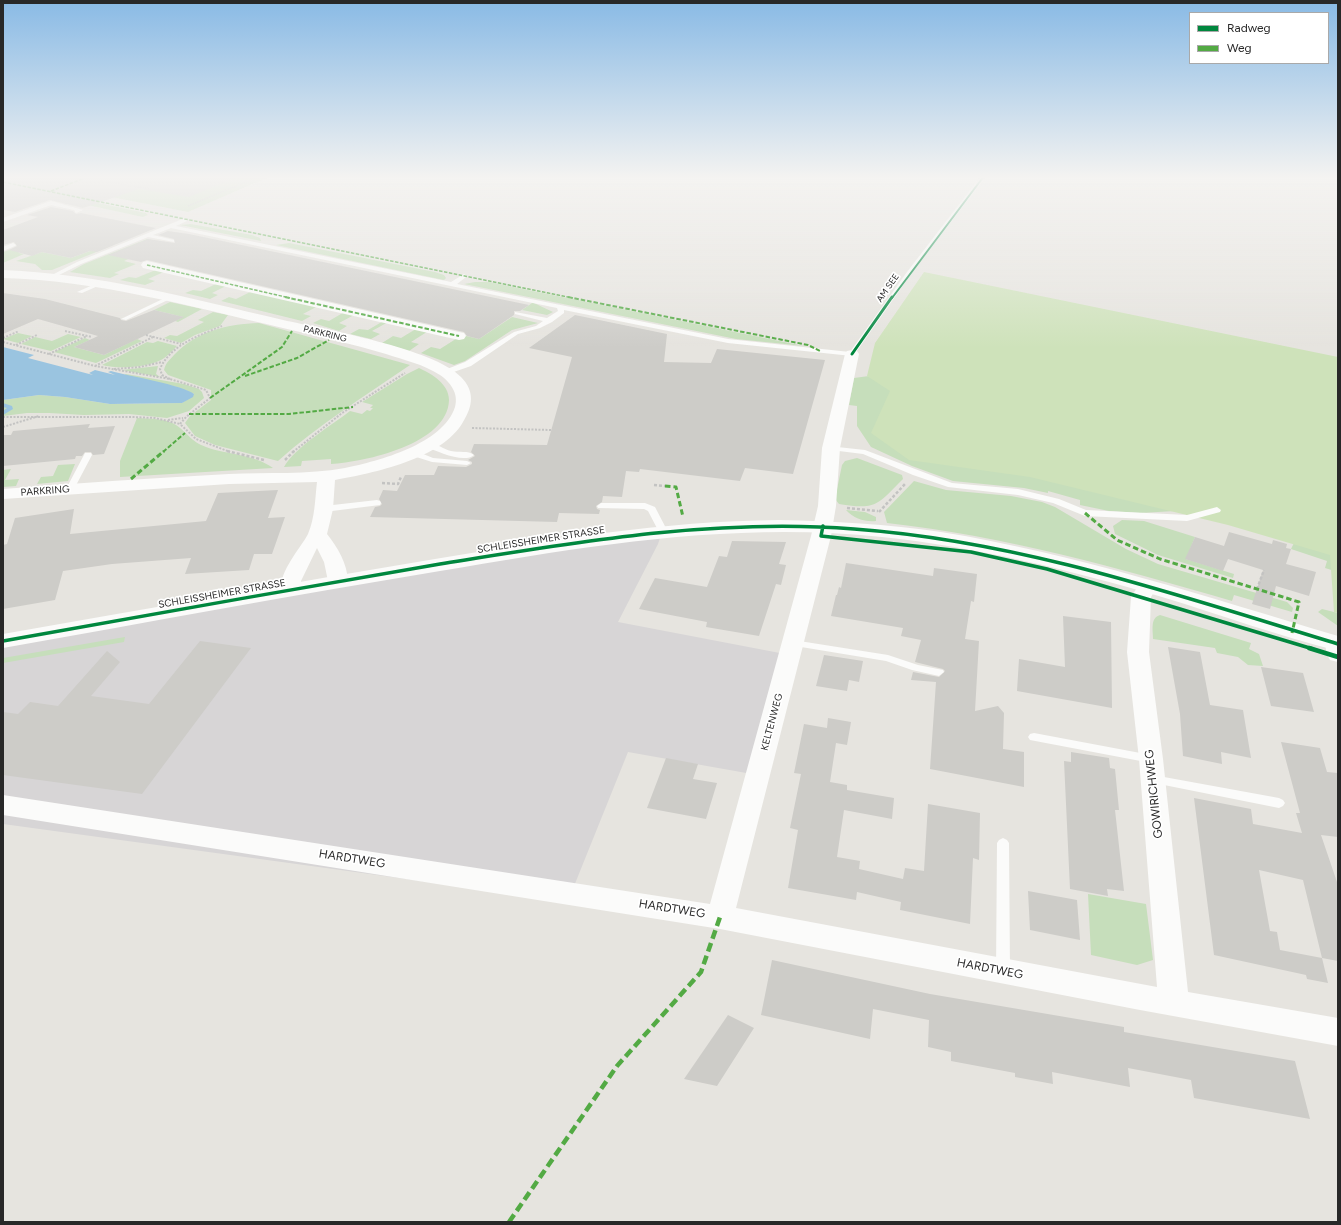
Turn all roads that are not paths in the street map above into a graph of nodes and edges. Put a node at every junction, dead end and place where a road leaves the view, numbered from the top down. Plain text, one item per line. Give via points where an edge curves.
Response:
1 (152, 233) edge
2 (204, 233) edge
3 (940, 233) edge
4 (147, 235) junction
5 (117, 241) dead end
6 (172, 241) dead end
7 (128, 243) junction
8 (13, 245) dead end
9 (3, 249) edge
10 (147, 265) dead end
11 (3, 274) edge
12 (55, 275) junction
13 (464, 276) dead end
14 (104, 282) junction
15 (451, 285) junction
16 (80, 292) dead end
17 (171, 297) junction
18 (560, 307) junction
19 (517, 313) dead end
20 (553, 318) junction
21 (124, 319) dead end
22 (568, 319) dead end
23 (458, 336) dead end
24 (852, 354) junction
25 (445, 372) junction
26 (429, 445) junction
27 (832, 448) junction
28 (413, 453) junction
29 (88, 455) dead end
30 (326, 476) junction
31 (70, 489) junction
32 (3, 494) edge
33 (377, 503) dead end
34 (601, 506) dead end
35 (324, 508) junction
36 (1217, 510) dead end
37 (823, 526) junction
38 (663, 532) junction
39 (317, 535) junction
40 (338, 581) junction
41 (1147, 587) junction
42 (291, 590) junction
43 (3, 641) edge
44 (793, 643) junction
45 (1337, 648) edge
46 (939, 672) dead end
47 (1034, 737) dead end
48 (1152, 769) junction
49 (1279, 803) dead end
50 (3, 805) edge
51 (1003, 843) dead end
52 (720, 917) junction
53 (1003, 972) junction
54 (1174, 1004) junction
55 (1338, 1032) edge

1 - 4 lane
2 - 15 lane
3 - 24 lane, AM SEE
4 - 6 lane
4 - 7 lane
5 - 7 lane
7 - 12 lane
8 - 9 lane
10 - 23 street
11 - 12 street, PARKRING
12 - 14 street, PARKRING
13 - 15 lane
14 - 16 lane
14 - 17 street, PARKRING
15 - 18 lane
17 - 21 lane
17 - 25 street, PARKRING via 369,345 430,363
18 - 20 lane via 562,312
18 - 24 lane via 728,341
19 - 20 lane
20 - 22 lane
20 - 25 lane via 538,327 516,332 468,364
24 - 27 street, AM SEE
25 - 26 street, PARKRING via 461,386 463,406 450,427
26 - 28 street, PARKRING
26 - 28 lane via 469,459 432,460
27 - 36 lane via 865,452 916,474 951,485 1018,492 1056,501 1085,513 1187,518
27 - 37 street, AM SEE
28 - 30 street, PARKRING via 373,466
29 - 31 lane
30 - 31 street, PARKRING via 278,473
30 - 35 street
31 - 32 street, PARKRING
33 - 35 lane
34 - 38 lane via 645,506 652,509
35 - 39 street
37 - 38 street, SCHLEISSHEIMER STRASSE via 758,526
37 - 41 street, SCHLEISSHEIMER STRASSE via 880,521 1057,561
37 - 44 street, KELTENWEG
38 - 40 street, SCHLEISSHEIMER STRASSE via 599,539
39 - 40 street via 326,545 332,558 338,573
39 - 42 street via 309,545 291,581
40 - 42 street, SCHLEISSHEIMER STRASSE
41 - 45 street, SCHLEISSHEIMER STRASSE
41 - 48 street, GOWIRICHWEG via 1141,597 1138,652
42 - 43 street, SCHLEISSHEIMER STRASSE
44 - 46 lane via 888,658 916,668
44 - 52 street, KELTENWEG
47 - 48 lane
48 - 49 lane
48 - 54 street, GOWIRICHWEG
50 - 52 street, HARDTWEG
51 - 53 lane
52 - 53 street, HARDTWEG
53 - 54 street, HARDTWEG
54 - 55 street, HARDTWEG

